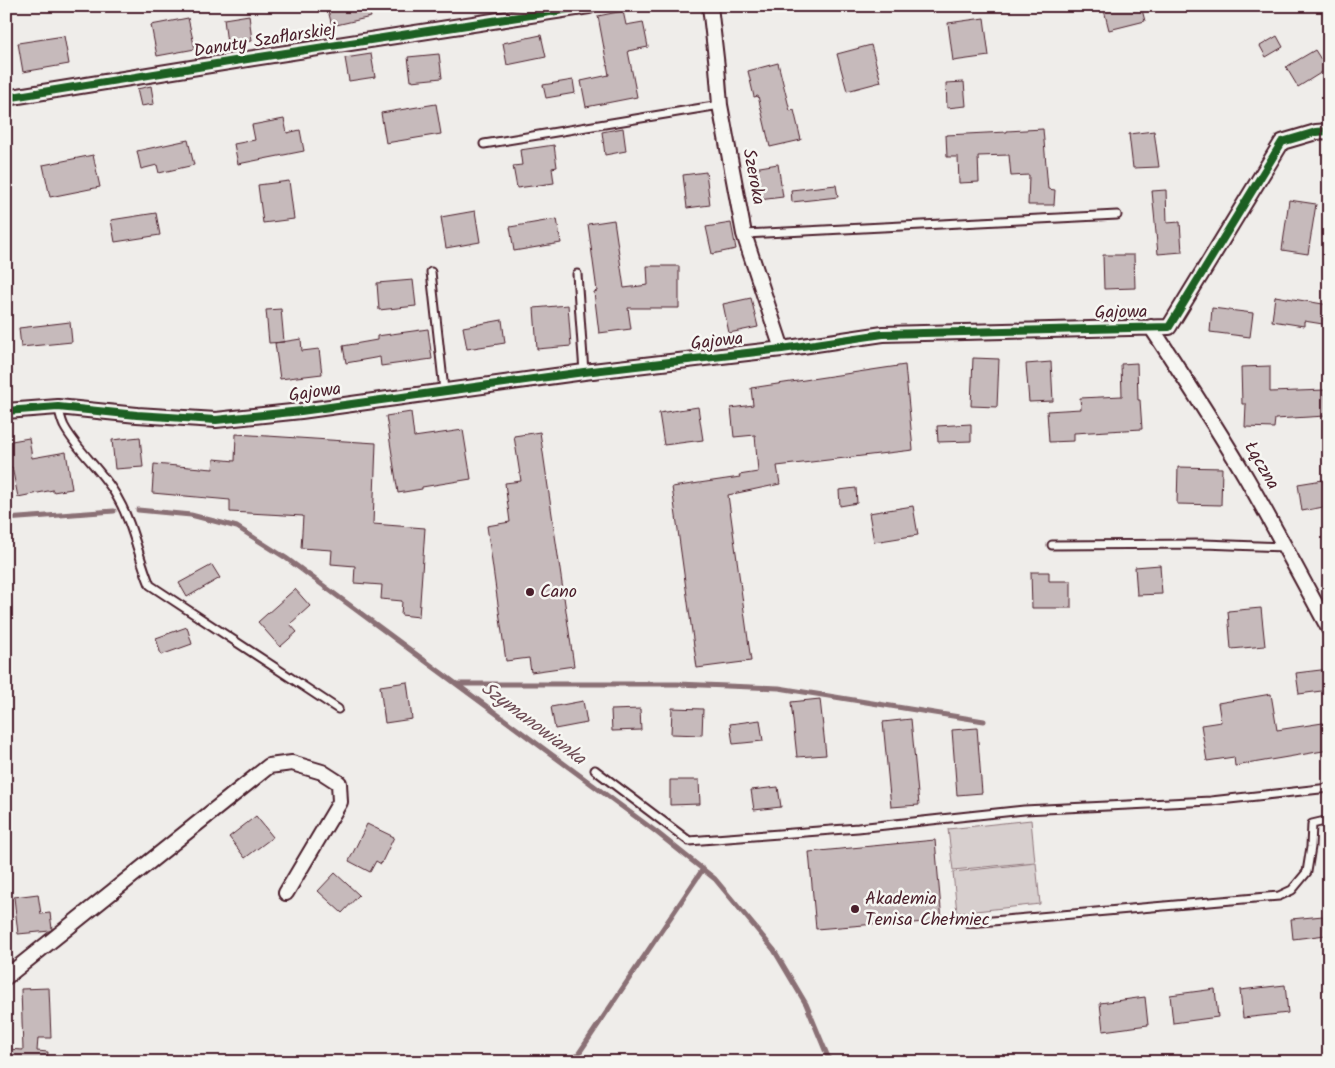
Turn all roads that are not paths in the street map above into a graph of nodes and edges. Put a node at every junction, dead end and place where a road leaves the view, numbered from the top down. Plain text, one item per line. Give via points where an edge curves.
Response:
1 (589, 6) edge
2 (710, 6) edge
3 (6, 98) edge
4 (720, 106) junction
5 (1329, 131) edge
6 (484, 144) dead end
7 (1117, 215) dead end
8 (744, 234) junction
9 (431, 272) dead end
10 (577, 274) dead end
11 (1151, 327) junction
12 (782, 350) junction
13 (584, 372) junction
14 (444, 390) junction
15 (58, 407) junction
16 (6, 411) edge
17 (1052, 545) dead end
18 (1285, 547) junction
19 (1329, 629) edge
20 (338, 709) dead end
21 (595, 770) dead end
22 (1329, 788) edge
23 (1329, 820) edge
24 (286, 893) dead end
25 (970, 923) dead end
26 (6, 977) edge

1 - 3 street, Danuty Szaflarskiej
2 - 4 street, Szeroka
4 - 6 lane
4 - 8 street, Szeroka
5 - 11 street, Gajowa via 1282,142 1169,327
7 - 8 lane
8 - 12 street, Szeroka
9 - 14 lane
10 - 13 lane
11 - 12 street, Gajowa via 883,334
11 - 18 street, Łączna via 1246,477
12 - 13 street, Gajowa
13 - 14 street, Gajowa
14 - 15 street, Gajowa via 216,420
15 - 16 street, Gajowa
15 - 20 lane via 63,425 119,499 150,585
17 - 18 lane
18 - 19 street, Łączna
21 - 22 lane via 689,841 858,828 1024,810 1211,801
23 - 25 lane via 1312,824 1307,872 1292,890 1279,896
24 - 26 street via 340,802 339,783 322,772 292,763 269,766

